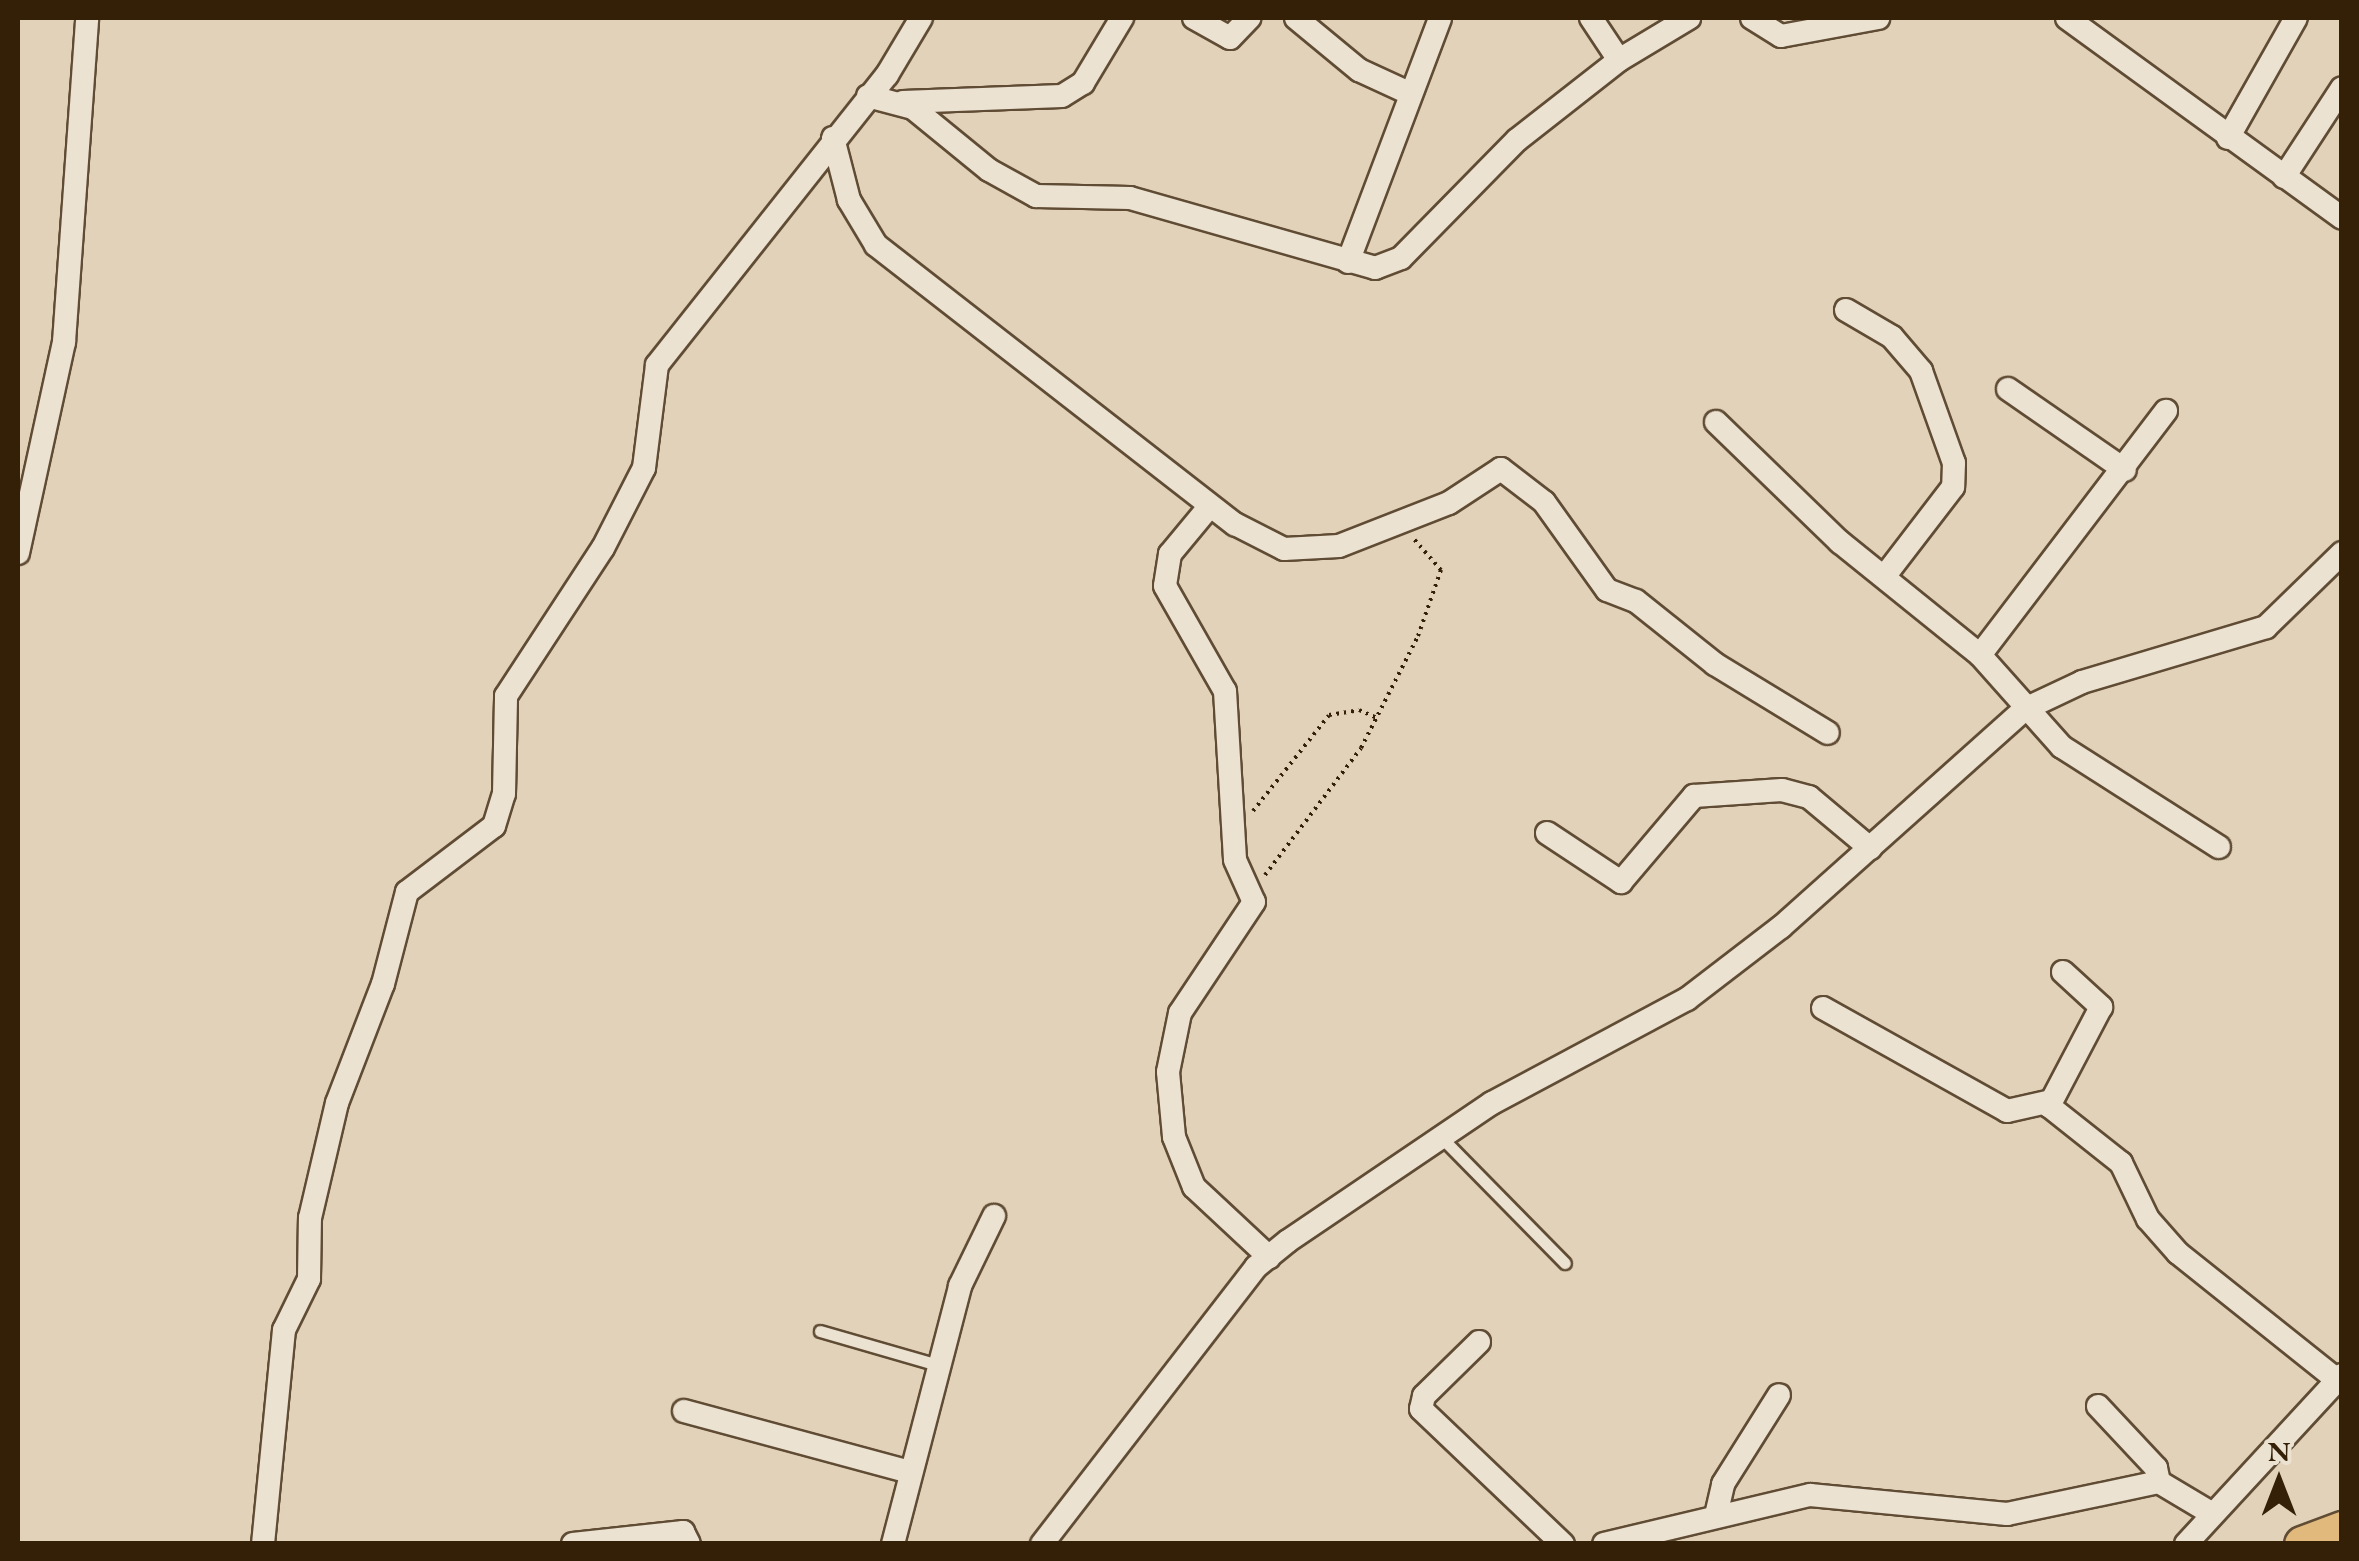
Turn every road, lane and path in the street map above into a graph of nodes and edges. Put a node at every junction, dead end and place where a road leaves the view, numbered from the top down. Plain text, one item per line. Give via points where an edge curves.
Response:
1 (87, 18) edge
2 (921, 18) edge
3 (1122, 18) edge
4 (1194, 18) edge
5 (1250, 18) edge
6 (1440, 18) edge
7 (1591, 18) edge
8 (1689, 18) edge
9 (1752, 18) edge
10 (1878, 18) edge
11 (2067, 18) edge
12 (2296, 18) edge
13 (1308, 21) edge
14 (1619, 60) junction
15 (2342, 88) edge
16 (1409, 93) junction
17 (868, 96) junction
18 (902, 102) junction
19 (833, 138) junction
20 (2228, 138) junction
21 (2284, 177) junction
22 (2342, 218) edge
23 (1348, 262) junction
24 (1846, 310) dead end
25 (2008, 389) dead end
26 (2166, 411) dead end
27 (1716, 422) dead end
28 (2125, 470) junction
29 (1209, 506) junction
30 (1396, 526) junction
31 (18, 553) edge
32 (2342, 553) edge
33 (1884, 577) junction
34 (1980, 655) junction
35 (2024, 710) junction
36 (1379, 719) junction
37 (1828, 733) dead end
38 (1547, 833) dead end
39 (1234, 836) junction
40 (2219, 847) dead end
41 (1870, 848) junction
42 (1251, 893) junction
43 (2063, 972) dead end
44 (1823, 1008) dead end
45 (2047, 1102) junction
46 (1440, 1136) junction
47 (994, 1216) dead end
48 (1269, 1257) junction
49 (1565, 1263) dead end
50 (820, 1331) dead end
51 (1478, 1342) dead end
52 (938, 1365) junction
53 (2339, 1377) edge
54 (1779, 1395) dead end
55 (2098, 1406) dead end
56 (684, 1411) dead end
57 (910, 1472) junction
58 (2159, 1482) junction
59 (1717, 1511) junction
60 (2211, 1513) junction
61 (2342, 1529) edge
62 (263, 1544) edge
63 (573, 1544) edge
64 (689, 1544) edge
65 (893, 1544) edge
66 (1042, 1544) edge
67 (1562, 1544) edge
68 (1604, 1544) edge
69 (2186, 1544) edge
70 (2302, 1544) edge

1 - 31 street via 64,342
2 - 17 street
3 - 18 street via 1083,83 1062,96
4 - 5 street via 1234,38
6 - 16 street
7 - 14 street
8 - 14 street
9 - 10 street via 1781,36
11 - 20 street
12 - 20 street
13 - 16 street via 1359,70
14 - 23 street via 1504,152 1401,258 1375,268
15 - 21 street
16 - 23 street
17 - 18 street
17 - 19 street
18 - 23 street via 989,170 1036,196 1130,198
19 - 29 street via 849,200 876,245
19 - 62 street via 650,379 644,468 603,548 512,680 503,716 504,794 494,826 407,892 383,984 337,1102 314,1196 309,1279 284,1330
20 - 21 street
21 - 22 street
24 - 33 street via 1892,338 1921,371 1954,463 1953,487
25 - 28 street
26 - 28 street
27 - 33 street
28 - 34 street
29 - 30 street via 1268,543 1302,552
29 - 39 street via 1170,554 1165,586 1226,691
30 - 36 path via 1433,552 1442,570
30 - 37 street via 1501,469 1544,502 1607,590 1636,601 1715,664
32 - 35 street via 2266,627 2082,682
33 - 34 street
34 - 35 street
35 - 40 street via 2062,747
35 - 41 street
36 - 39 path via 1359,710 1329,715
36 - 42 path
38 - 41 street via 1621,882 1694,796 1782,790 1810,797
39 - 42 street via 1238,872
41 - 46 street via 1688,999
42 - 48 street via 1252,909 1180,1013 1168,1072 1174,1137 1194,1187
43 - 45 street via 2102,1007
44 - 45 street via 2006,1111
45 - 53 street via 2121,1163 2148,1218 2178,1252
46 - 48 street
46 - 49 lane
47 - 52 street via 968,1262
48 - 66 street
50 - 52 lane
51 - 67 street via 1424,1396 1421,1409
52 - 57 street
53 - 60 street
54 - 59 street via 1723,1484
55 - 58 street via 2156,1468
56 - 57 street
57 - 65 street
58 - 59 street via 2006,1514 1810,1495
58 - 60 street
59 - 68 street
60 - 69 street
61 - 70 main road
63 - 64 street via 682,1532

